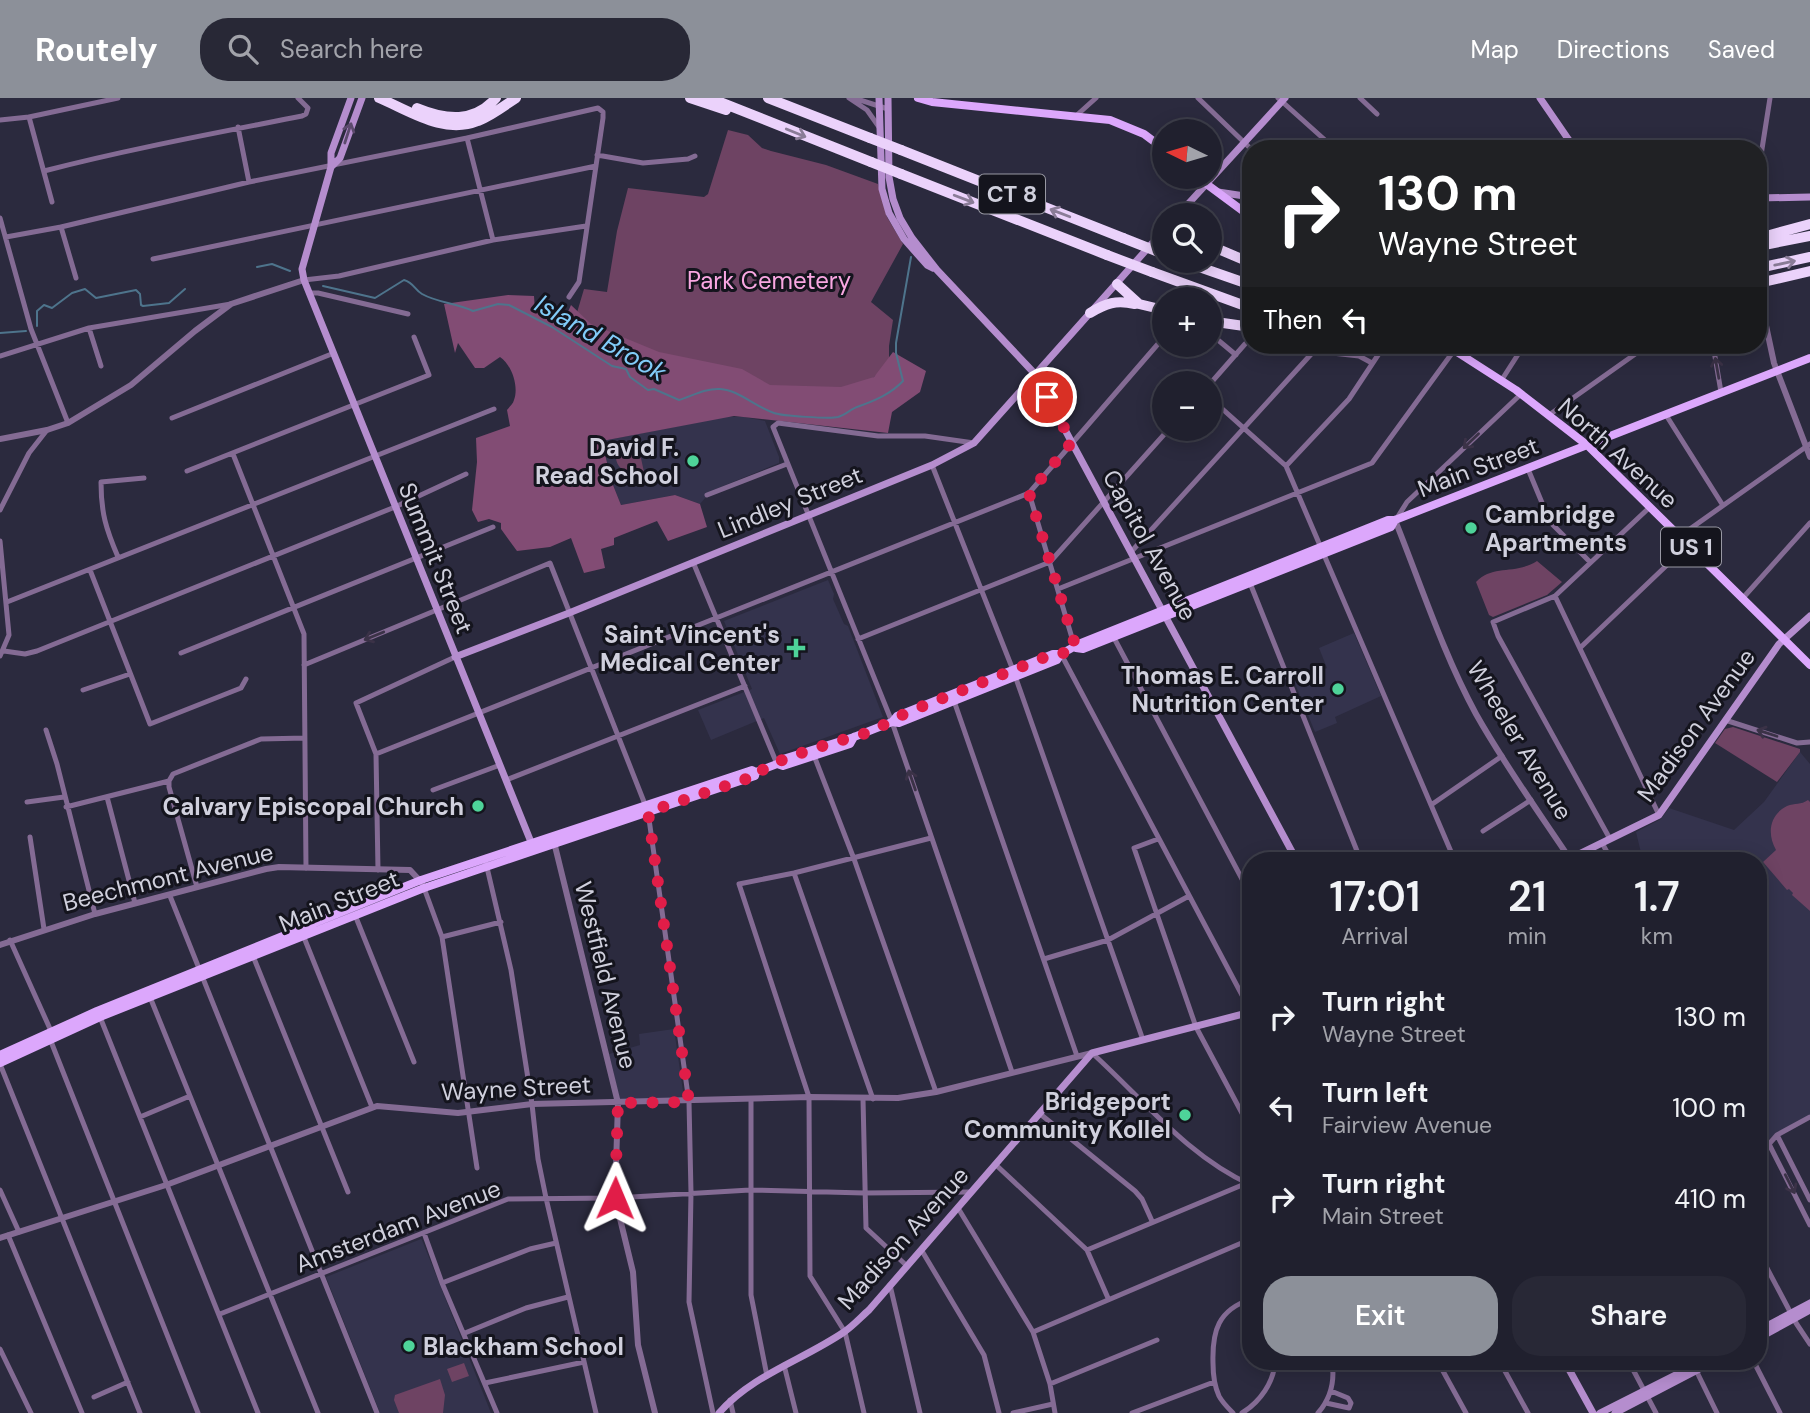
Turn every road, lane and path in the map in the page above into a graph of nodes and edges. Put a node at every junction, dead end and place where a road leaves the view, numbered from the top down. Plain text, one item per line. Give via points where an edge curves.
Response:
1 (118, 98) edge
2 (298, 98) edge
3 (351, 98) edge
4 (362, 98) edge
5 (379, 98) edge
6 (394, 98) edge
7 (412, 98) edge
8 (496, 98) edge
9 (516, 98) edge
10 (690, 98) edge
11 (710, 98) edge
12 (768, 98) edge
13 (851, 98) edge
14 (879, 98) edge
15 (888, 98) edge
16 (918, 98) edge
17 (1097, 98) edge
18 (1198, 98) edge
19 (1360, 98) edge
20 (1540, 98) edge
21 (1770, 98) edge
22 (1281, 99) edge
23 (950, 101) edge
24 (878, 107) junction
25 (888, 109) junction
26 (1377, 114) dead end
27 (1076, 115) junction
28 (753, 116) junction
29 (29, 117) junction
30 (444, 117) junction
31 (0, 120) edge
32 (238, 127) junction
33 (879, 127) junction
34 (467, 138) junction
35 (1152, 140) edge
36 (1242, 140) edge
37 (1252, 140) edge
38 (1325, 140) edge
39 (1569, 140) edge
40 (1763, 140) edge
41 (1242, 152) edge
42 (597, 155) junction
43 (695, 156) dead end
44 (596, 166) junction
45 (331, 167) junction
46 (44, 171) junction
47 (1222, 171) edge
48 (249, 182) junction
49 (1203, 189) edge
50 (1213, 189) edge
51 (480, 191) junction
52 (1218, 192) junction
53 (1242, 196) edge
54 (1810, 197) edge
55 (1767, 198) edge
56 (52, 202) dead end
57 (1190, 203) edge
58 (1242, 210) edge
59 (0, 218) edge
60 (313, 225) junction
61 (1810, 225) edge
62 (586, 226) junction
63 (61, 228) junction
64 (1767, 236) edge
65 (1810, 236) edge
66 (6, 237) junction
67 (493, 240) junction
68 (1152, 244) edge
69 (1767, 244) edge
70 (1152, 249) edge
71 (1222, 251) edge
72 (1810, 257) edge
73 (153, 259) dead end
74 (1242, 259) edge
75 (1767, 266) edge
76 (937, 270) junction
77 (1810, 271) edge
78 (1216, 273) edge
79 (76, 278) dead end
80 (1810, 279) edge
81 (304, 280) junction
82 (1242, 282) edge
83 (1767, 282) edge
84 (1767, 283) edge
85 (1116, 284) junction
86 (309, 293) junction
87 (569, 297) dead end
88 (231, 304) junction
89 (1139, 304) junction
90 (1242, 305) edge
91 (1152, 307) edge
92 (1090, 313) junction
93 (408, 314) dead end
94 (1222, 323) edge
95 (1242, 326) edge
96 (89, 328) junction
97 (1767, 335) edge
98 (414, 337) dead end
99 (1222, 343) edge
100 (36, 345) junction
101 (1242, 348) edge
102 (1152, 351) edge
103 (334, 353) junction
104 (1311, 354) edge
105 (1341, 354) edge
106 (1378, 354) edge
107 (1451, 354) edge
108 (1465, 354) edge
109 (1518, 354) edge
110 (1635, 354) edge
111 (1715, 354) edge
112 (1236, 355) junction
113 (0, 356) edge
114 (1810, 358) edge
115 (1372, 363) junction
116 (101, 366) dead end
117 (1222, 371) edge
118 (1776, 372) junction
119 (1035, 374) junction
120 (1501, 381) junction
121 (1721, 392) junction
122 (1521, 394) junction
123 (354, 405) junction
124 (494, 409) dead end
125 (1222, 409) edge
126 (1549, 415) junction
127 (1666, 415) junction
128 (172, 418) dead end
129 (68, 423) junction
130 (1244, 428) junction
131 (47, 430) junction
132 (0, 439) edge
133 (1158, 441) edge
134 (1072, 442) junction
135 (974, 443) junction
136 (1587, 445) junction
137 (1807, 446) edge
138 (233, 454) junction
139 (375, 456) junction
140 (1810, 457) edge
141 (787, 464) junction
142 (932, 465) junction
143 (1286, 466) junction
144 (1528, 469) junction
145 (187, 471) dead end
146 (466, 474) dead end
147 (144, 478) dead end
148 (1029, 493) junction
149 (1298, 493) junction
150 (707, 495) dead end
151 (1103, 500) junction
152 (1722, 504) junction
153 (253, 505) junction
154 (395, 507) junction
155 (1650, 507) junction
156 (0, 510) edge
157 (808, 515) junction
158 (1395, 520) junction
159 (1810, 523) edge
160 (954, 524) junction
161 (493, 527) dead end
162 (1680, 536) junction
163 (1145, 537) junction
164 (0, 541) edge
165 (1688, 545) junction
166 (1322, 550) junction
167 (1150, 551) junction
168 (1133, 555) junction
169 (272, 556) junction
170 (118, 557) junction
171 (416, 559) junction
172 (693, 562) junction
173 (1050, 562) junction
174 (1590, 562) junction
175 (90, 570) junction
176 (831, 572) junction
177 (1249, 579) junction
178 (1058, 589) junction
179 (982, 590) junction
180 (1555, 596) junction
181 (1742, 600) junction
182 (7, 602) junction
183 (294, 607) junction
184 (437, 610) junction
185 (569, 613) junction
186 (1165, 613) junction
187 (1810, 616) edge
188 (717, 617) junction
189 (109, 621) junction
190 (1112, 635) junction
191 (858, 639) junction
192 (1783, 639) junction
193 (1581, 647) junction
194 (1076, 648) junction
195 (2, 653) edge
196 (181, 653) dead end
197 (1061, 654) junction
198 (456, 657) junction
199 (304, 665) junction
200 (1810, 665) edge
201 (592, 668) junction
202 (130, 674) junction
203 (1014, 674) junction
204 (246, 679) dead end
205 (745, 686) junction
206 (83, 690) dead end
207 (953, 698) junction
208 (480, 713) junction
209 (1725, 720) junction
210 (892, 722) junction
211 (46, 730) dead end
212 (618, 736) junction
213 (305, 738) junction
214 (1810, 742) edge
215 (813, 752) junction
216 (376, 754) junction
217 (1502, 757) junction
218 (500, 765) junction
219 (777, 765) junction
220 (506, 779) junction
221 (169, 781) junction
222 (433, 790) dead end
223 (64, 797) junction
224 (107, 797) junction
225 (1531, 800) junction
226 (27, 802) dead end
227 (1431, 805) junction
228 (66, 807) junction
229 (647, 808) junction
230 (1659, 815) junction
231 (1483, 831) dead end
232 (30, 837) dead end
233 (931, 838) junction
234 (1158, 839) junction
235 (1611, 839) junction
236 (554, 840) junction
237 (1602, 843) junction
238 (533, 847) junction
239 (1292, 852) edge
240 (1357, 852) edge
241 (1451, 852) edge
242 (1562, 852) edge
243 (1583, 852) edge
244 (1607, 852) edge
245 (854, 859) junction
246 (486, 863) junction
247 (306, 868) junction
248 (378, 870) junction
249 (794, 873) junction
250 (1242, 879) edge
251 (422, 884) junction
252 (197, 887) junction
253 (170, 896) junction
254 (1189, 896) junction
255 (135, 904) junction
256 (354, 912) junction
257 (1156, 913) junction
258 (95, 914) junction
259 (501, 922) junction
260 (44, 929) junction
261 (302, 932) junction
262 (442, 937) junction
263 (10, 940) junction
264 (1108, 940) junction
265 (0, 945) edge
266 (252, 953) junction
267 (1044, 959) junction
268 (201, 973) junction
269 (149, 993) junction
270 (1242, 995) edge
271 (99, 1014) junction
272 (1242, 1014) edge
273 (1196, 1027) junction
274 (50, 1035) junction
275 (1143, 1040) junction
276 (1092, 1053) junction
277 (0, 1055) edge
278 (1077, 1056) junction
279 (414, 1062) dead end
280 (0, 1064) edge
281 (1012, 1072) junction
282 (936, 1092) junction
283 (190, 1096) junction
284 (809, 1097) junction
285 (751, 1099) junction
286 (873, 1099) junction
287 (863, 1100) junction
288 (689, 1102) junction
289 (618, 1103) junction
290 (533, 1104) junction
291 (372, 1107) junction
292 (469, 1113) junction
293 (1039, 1113) junction
294 (1242, 1113) edge
295 (1810, 1117) edge
296 (140, 1118) junction
297 (321, 1128) junction
298 (1777, 1135) junction
299 (270, 1148) junction
300 (995, 1164) junction
301 (219, 1166) junction
302 (477, 1168) dead end
303 (1242, 1180) edge
304 (166, 1185) junction
305 (1242, 1187) edge
306 (0, 1190) edge
307 (750, 1190) junction
308 (810, 1190) junction
309 (348, 1192) dead end
310 (971, 1192) junction
311 (691, 1193) junction
312 (864, 1193) junction
313 (546, 1198) junction
314 (615, 1198) junction
315 (1810, 1200) edge
316 (115, 1203) junction
317 (958, 1208) junction
318 (61, 1220) junction
319 (1152, 1221) junction
320 (1810, 1225) edge
321 (19, 1232) junction
322 (424, 1233) junction
323 (8, 1235) junction
324 (0, 1238) edge
325 (1242, 1243) edge
326 (556, 1244) junction
327 (1087, 1250) junction
328 (922, 1251) junction
329 (907, 1266) junction
330 (1767, 1268) edge
331 (321, 1274) junction
332 (442, 1283) junction
333 (890, 1285) junction
334 (270, 1294) junction
335 (568, 1297) junction
336 (1108, 1298) junction
337 (1242, 1301) edge
338 (1810, 1303) edge
339 (1810, 1310) edge
340 (220, 1314) junction
341 (1792, 1316) junction
342 (1767, 1327) edge
343 (845, 1332) junction
344 (1033, 1332) junction
345 (465, 1333) junction
346 (1767, 1333) edge
347 (1157, 1340) dead end
348 (1810, 1344) edge
349 (0, 1349) edge
350 (584, 1362) junction
351 (784, 1366) junction
352 (1273, 1370) edge
353 (1332, 1370) edge
354 (1442, 1370) edge
355 (1504, 1370) edge
356 (1569, 1370) edge
357 (1633, 1370) edge
358 (1687, 1370) edge
359 (1698, 1370) edge
360 (1758, 1370) edge
361 (767, 1376) junction
362 (128, 1382) junction
363 (1213, 1382) junction
364 (485, 1383) junction
365 (1050, 1384) junction
366 (1331, 1391) junction
367 (1646, 1393) junction
368 (94, 1397) dead end
369 (730, 1400) junction
370 (1326, 1403) junction
371 (1053, 1404) junction
372 (1136, 1412) edge
373 (31, 1413) edge
374 (82, 1413) edge
375 (140, 1413) edge
376 (198, 1413) edge
377 (258, 1413) edge
378 (318, 1413) edge
379 (377, 1413) edge
380 (497, 1413) edge
381 (596, 1413) edge
382 (655, 1413) edge
383 (713, 1413) edge
384 (719, 1413) edge
385 (733, 1413) edge
386 (796, 1413) edge
387 (864, 1413) edge
388 (920, 1413) edge
389 (999, 1413) edge
390 (1013, 1413) edge
391 (1055, 1413) edge
392 (1233, 1413) edge
393 (1242, 1413) edge
394 (1318, 1413) edge
395 (1466, 1413) edge
396 (1528, 1413) edge
397 (1593, 1413) edge
398 (1600, 1413) edge
399 (1615, 1413) edge
400 (1656, 1413) edge
401 (1717, 1413) edge
402 (1780, 1413) edge

1 - 29 street
2 - 32 street via 307,107 300,117
3 - 45 main road via 331,153
45 -> 4 main road via 340,158
5 - 9 highway via 429,121 456,126 480,120
6 - 30 highway
7 - 30 highway
8 - 30 highway via 472,115
10 - 28 highway
11 - 28 highway, CT 8
70 -> 12 highway, CT 8, bridge
13 - 24 street
13 - 33 street
14 - 24 main road, Capitol Avenue
15 - 25 main road, Capitol Avenue
16 - 23 main road
17 - 27 street
18 - 36 street
19 - 26 street
20 - 39 main road
21 - 40 street
22 - 37 main road
22 - 38 street
23 - 27 main road
24 - 25 street
24 - 33 main road, Capitol Avenue
25 - 76 main road, Capitol Avenue via 893,199 912,238
27 - 35 main road via 1110,120
28 -> 90 highway, CT 8, bridge
29 - 31 street
29 - 46 street
32 - 46 street
32 - 48 street
33 - 76 main road, Capitol Avenue via 888,213 926,265
34 - 42 street via 597,108 603,113
34 - 45 street
34 - 51 street
41 - 47 main road
42 - 43 street via 642,163
42 - 44 street
44 - 51 street
44 - 62 street
45 - 48 street
45 - 60 main road
46 - 56 street
48 - 63 street
49 - 57 main road
50 - 52 main road
51 - 60 street
51 - 67 street
52 - 53 main road
52 - 58 main road
54 - 55 main road
59 - 66 street
60 - 73 street
60 - 81 main road via 302,269
61 - 64 highway
62 - 67 street
62 - 87 street via 579,282
63 - 66 street
63 - 79 street
65 - 69 highway
66 - 100 street
67 - 81 street via 340,276
68 - 85 main road, Lindley Street
71 - 74 highway
75 -> 72 highway
76 - 119 main road, Capitol Avenue
77 - 83 highway
78 - 82 highway
80 - 84 highway
81 - 86 main road, Summit Street
81 - 88 street
85 - 89 highway
85 - 92 main road, Lindley Street
86 - 93 street
86 - 103 main road, Summit Street
88 - 96 street
88 - 129 street via 131,385
89 - 91 highway
89 - 92 highway via 1110,302
92 - 119 main road, Lindley Street
94 - 95 highway
96 - 100 street
96 - 116 street
97 - 118 street
98 - 123 street via 429,375
99 - 112 street
100 - 113 street
100 - 129 street
101 - 112 street
102 - 134 street
103 - 123 main road, Summit Street
103 - 128 street
104 - 130 street
105 - 115 street
106 - 115 street
107 - 149 street via 1372,463
108 - 120 main road, North Avenue / US 1
109 - 120 street
110 - 126 street
121 -> 111 street
112 - 117 street
114 - 118 main road, Main Street
115 - 143 street via 1349,399
118 - 121 main road, Main Street
118 - 137 street
119 - 134 main road, Capitol Avenue
119 - 135 main road, Lindley Street
120 - 122 main road, North Avenue / US 1
121 - 127 main road, Main Street
122 - 126 main road, North Avenue / US 1
122 -> 158 street via 1407,502
123 - 138 street
123 - 139 main road, Summit Street
124 - 139 street
125 - 130 street
126 - 136 main road, North Avenue / US 1
127 - 136 main road, Main Street
127 - 152 street
129 - 131 street
130 - 143 street
130 - 163 street
131 - 132 street
131 - 156 street via 29,453
133 - 151 street
134 - 148 street
134 - 151 main road, Capitol Avenue
135 - 141 street via 778,423 773,427
135 - 142 main road, Lindley Street
136 - 144 main road, Main Street
136 - 155 main road, North Avenue / US 1
137 - 140 street
137 - 152 street
138 - 145 street
138 - 153 street
139 - 153 street
139 - 154 main road, Summit Street
141 - 150 street
141 - 157 street
142 - 157 main road, Lindley Street
142 - 160 street
143 - 149 street
144 - 158 main road, Main Street
144 - 174 street via 1550,522
146 - 154 street
147 - 170 street via 101,482 105,525
148 - 160 street
148 - 173 street
149 - 166 street
149 - 167 street
151 - 168 main road, Capitol Avenue
151 - 173 street
152 - 162 street
153 - 169 street
153 - 170 street
154 - 169 street
154 - 171 main road, Summit Street
155 - 162 main road, North Avenue / US 1
155 - 174 street
157 - 172 main road, Lindley Street
157 - 176 street
158 - 166 main road, Main Street via 1391,527
158 - 217 street, Wheeler Avenue via 1457,674
159 - 181 street
160 - 176 street
160 - 179 street
161 - 171 street
162 - 165 main road, North Avenue / US 1
163 - 167 street
163 - 168 street
164 - 182 street
165 - 181 main road, North Avenue / US 1
165 - 193 street
166 - 177 main road, Main Street
166 - 227 street
167 - 168 street
168 - 178 street
168 - 186 main road, Capitol Avenue
169 - 183 street
169 - 189 street
170 - 175 street
171 - 183 street
171 - 184 main road, Summit Street
172 - 185 main road, Lindley Street
172 - 188 street
173 - 178 street
173 - 179 street
174 - 180 street
175 - 182 street
175 - 189 street
176 - 188 street
176 - 191 street
177 - 186 main road, Main Street
177 - 240 street
178 - 194 street
179 - 191 street
179 - 203 street
180 - 193 street
180 - 235 street via 1493,622
181 - 192 main road, North Avenue / US 1
182 - 195 street via 9,635
183 - 196 street
183 - 199 street via 304,634
184 - 185 street via 550,564
184 - 198 main road, Summit Street
184 -> 199 street
185 - 198 main road, Lindley Street
185 - 201 street
186 - 190 main road, Main Street
186 - 239 main road, Capitol Avenue
187 - 192 main road, Madison Avenue
188 - 201 street
188 - 205 street
189 - 195 street via 37,651
189 - 202 street
190 - 194 main road, Main Street
190 - 250 street
191 - 210 street
192 - 200 main road, North Avenue / US 1
192 - 209 main road, Madison Avenue
193 - 230 street
194 - 197 main road, Main Street
197 - 203 main road, Main Street
197 - 234 street
198 - 208 main road, Summit Street
198 - 216 street, Lindley Street via 356,703
199 - 213 street
201 - 208 street
201 - 212 street
202 - 204 street via 150,724 241,688
202 - 206 street
203 - 207 main road, Main Street
203 - 264 street
205 - 212 street
205 - 219 street
207 - 210 main road, Main Street via 897,716
207 - 267 street
208 - 216 street
208 - 218 main road, Summit Street
214 -> 209 street via 1797,743
209 - 230 main road, Madison Avenue
210 - 215 main road, Main Street via 855,737 850,744
233 -> 210 street
211 - 223 street
212 - 220 street
212 - 229 street
213 - 221 street via 261,739 173,774
213 - 247 street
215 - 219 main road, Main Street
215 - 245 street
216 - 248 street
217 - 225 street, Wheeler Avenue
217 - 227 street
218 - 220 main road, Summit Street
218 - 222 street
219 - 229 main road, Main Street via 755,776
220 - 238 main road, Summit Street
221 - 224 street
221 - 252 street
223 - 226 street
223 - 228 street
224 - 228 street
224 - 255 street
225 - 231 street
225 - 242 street, Wheeler Avenue
227 - 241 street
228 - 258 street
229 - 236 main road, Main Street
229 - 288 street
230 - 235 main road, Madison Avenue
232 - 260 street
233 - 245 street
233 - 281 street
234 - 254 street
234 - 257 street via 1134,848
235 - 237 main road, Madison Avenue
236 - 238 main road, Main Street
236 - 289 street, Westfield Avenue
237 - 243 main road, Madison Avenue
237 - 244 street
238 - 246 main road, Main Street
245 - 249 street
245 - 282 street
246 - 251 main road, Main Street
246 - 259 street
247 - 248 street, Beechmont Avenue
247 - 252 street, Beechmont Avenue via 279,866
248 - 251 street, Beechmont Avenue via 410,870
249 - 284 street via 739,884
249 - 286 street
251 - 256 main road, Main Street
251 - 262 street
252 - 253 street, Beechmont Avenue
253 - 255 street, Beechmont Avenue
253 - 268 street
254 - 257 street
254 - 270 street
255 - 258 street, Beechmont Avenue
256 - 261 main road, Main Street
256 - 279 street
257 - 264 street
257 - 273 street
258 - 260 street, Beechmont Avenue
259 - 262 street
259 - 290 street
260 - 263 street, Beechmont Avenue
261 - 266 main road, Main Street
261 - 291 street
262 - 292 street
263 - 265 street, Beechmont Avenue
263 - 274 street
264 - 267 street
264 - 275 street
266 - 268 main road, Main Street
266 - 297 street
267 - 278 street
268 - 269 main road, Main Street
268 - 299 street
269 - 271 main road, Main Street
269 - 283 street
271 - 274 main road, Main Street
271 - 296 street
272 - 273 main road
273 - 275 main road
273 - 294 street
274 - 277 main road, Main Street
274 - 280 main road, Main Street
274 - 316 street
275 - 276 main road
276 - 278 street, Wayne Street
276 - 293 main road, Madison Avenue
276 - 303 street via 1201,1155
278 - 281 street, Wayne Street
280 - 318 street
281 - 282 street, Wayne Street
282 - 286 street, Wayne Street
283 - 296 street
283 - 301 street
284 - 285 street, Wayne Street
284 - 287 street, Wayne Street
284 - 308 street
285 - 288 street, Wayne Street
285 - 307 street
286 - 287 street, Wayne Street
287 - 312 street
288 - 289 street, Wayne Street
288 - 311 street
289 - 290 street, Wayne Street
289 - 314 street, Westfield Avenue
290 - 292 street, Wayne Street
290 - 313 street
291 - 292 street, Wayne Street
291 - 297 street, Wayne Street
292 - 302 street
293 - 300 main road, Madison Avenue
293 - 319 street via 1135,1191
295 - 298 street
296 - 304 street
297 - 299 street, Wayne Street
297 - 309 street
298 - 315 street
298 -> 320 street via 1769,1144
299 - 301 street, Wayne Street
299 - 331 street
300 - 310 main road, Madison Avenue
300 - 327 street
301 - 304 street, Wayne Street
301 - 334 street
304 - 316 street, Wayne Street
304 - 340 street
305 - 319 street
306 - 321 street
307 - 308 street, Amsterdam Avenue
307 - 311 street, Amsterdam Avenue
307 - 361 street via 751,1295
308 - 312 street, Amsterdam Avenue
308 - 343 street via 810,1276
310 - 312 street, Amsterdam Avenue
310 - 317 main road, Madison Avenue
311 - 314 street, Amsterdam Avenue
311 - 383 street via 689,1301
312 - 329 street via 866,1228
313 - 314 street, Amsterdam Avenue
313 - 322 street, Amsterdam Avenue via 508,1199
313 - 326 street
314 - 382 street, Westfield Avenue via 633,1272 638,1345
316 - 318 street, Wayne Street
316 - 376 street
317 - 328 main road, Madison Avenue
317 - 344 street
318 - 321 street, Wayne Street
318 - 362 street
319 - 327 street
321 - 323 street, Wayne Street
322 - 331 street, Amsterdam Avenue
322 - 332 street
323 - 324 street, Wayne Street
323 - 374 street
325 - 336 street
326 - 332 street via 530,1249
326 - 335 street
327 - 336 street
328 - 329 main road, Madison Avenue
328 - 389 street via 984,1356
329 - 333 main road, Madison Avenue
330 - 341 street
331 - 334 street, Amsterdam Avenue
331 - 379 street
332 - 345 street
333 - 343 main road, Madison Avenue
333 - 388 street
334 - 340 street, Amsterdam Avenue
334 - 378 street
335 - 345 street
335 - 350 street
336 - 344 street
337 - 363 street via 1216,1327
338 - 341 main road
339 - 341 main road
340 - 377 street
341 - 342 main road
341 - 346 main road
341 - 348 street
343 - 351 main road, Madison Avenue
343 - 387 street
344 - 365 street
345 - 364 street
347 - 365 street
349 - 373 street
350 - 364 street
350 - 381 street
351 - 361 main road, Madison Avenue
351 - 386 street
352 - 393 street via 1270,1385
353 - 366 street
354 - 395 street
355 - 396 street
356 - 397 main road
357 - 367 street
358 - 367 main road
359 - 401 street
360 - 402 street
361 - 369 main road, Madison Avenue
362 - 368 street
362 - 375 street
363 - 372 street
363 - 392 street
364 - 380 street
365 - 371 street
366 - 370 street
366 - 370 street via 1348,1398 1349,1408
367 - 398 main road
367 - 399 main road
367 - 400 street
369 - 384 main road, Madison Avenue
369 - 385 street
370 - 394 street
371 - 390 street
371 - 391 street

